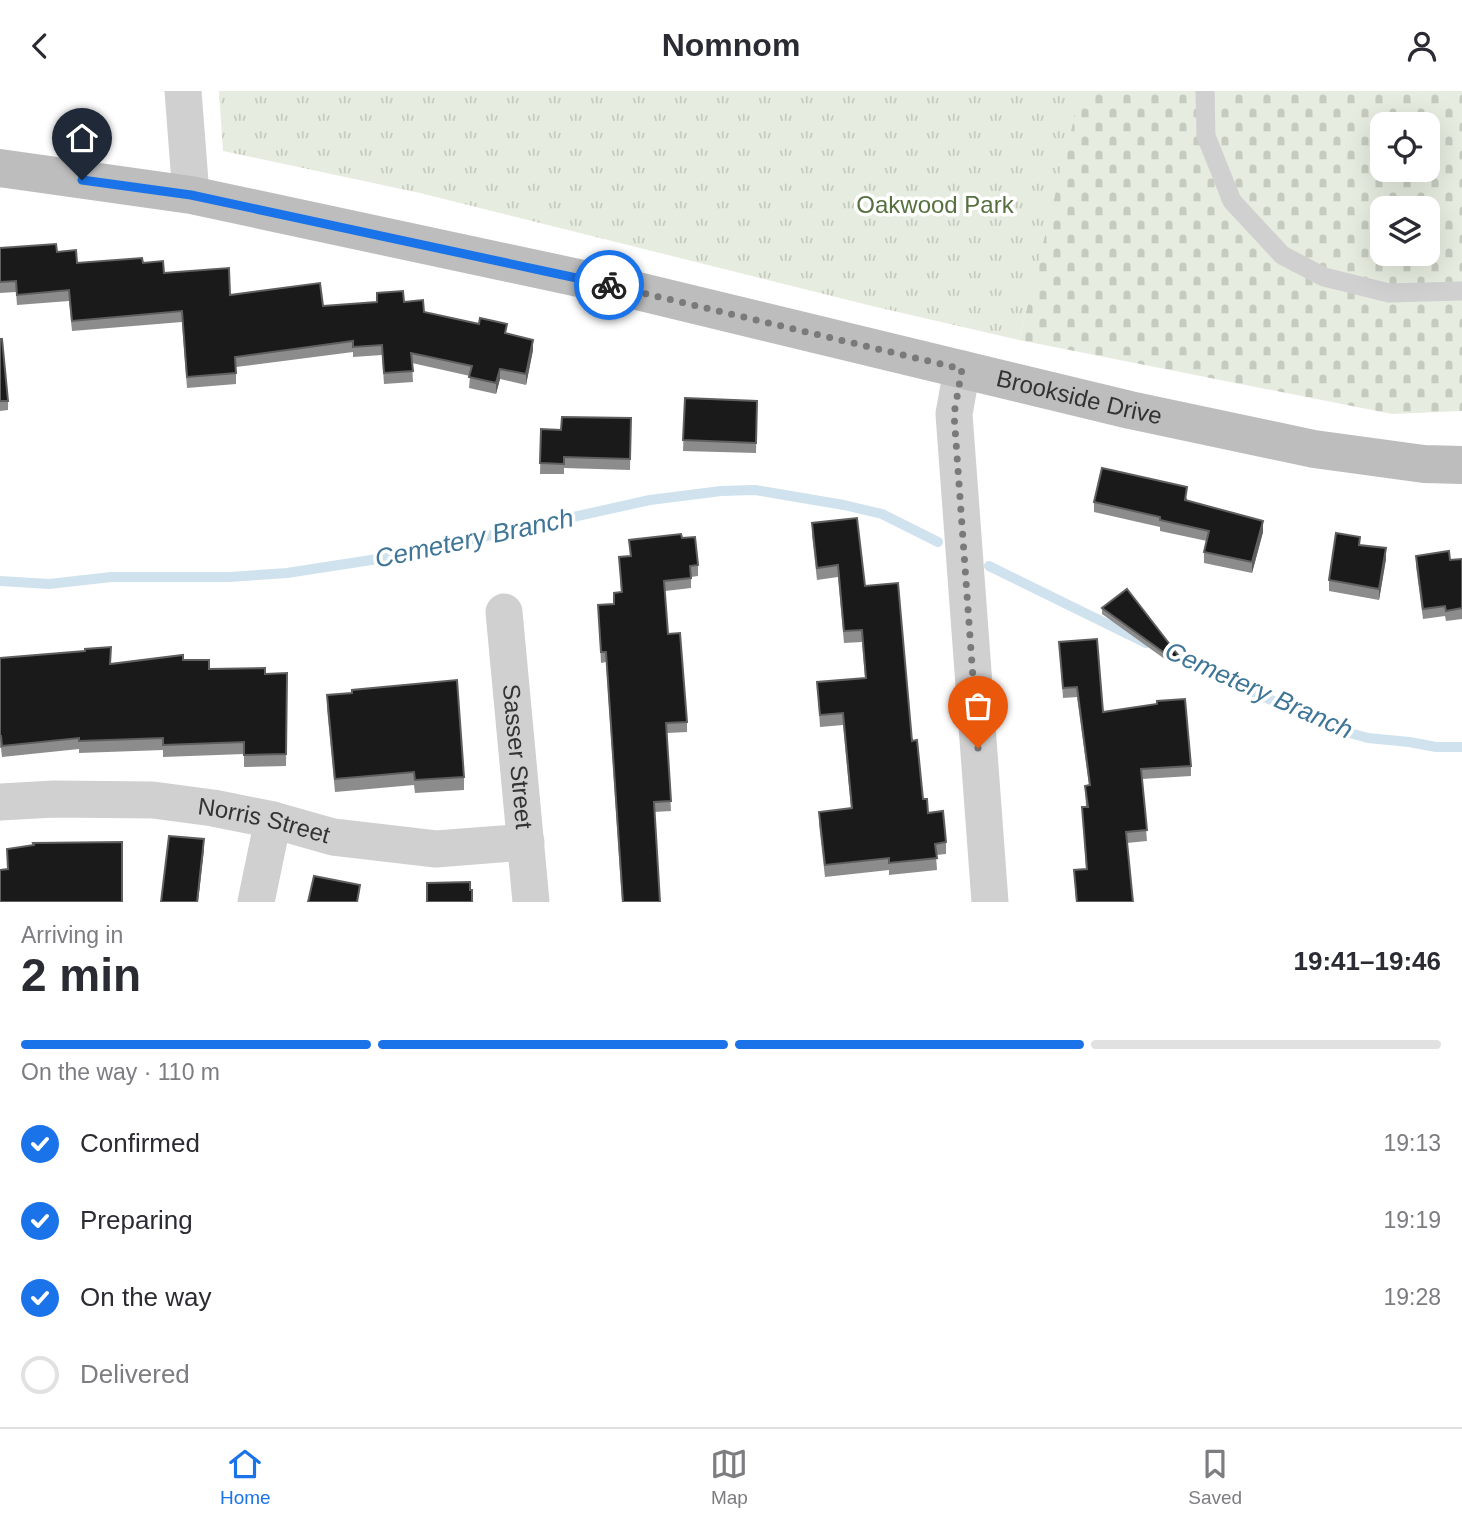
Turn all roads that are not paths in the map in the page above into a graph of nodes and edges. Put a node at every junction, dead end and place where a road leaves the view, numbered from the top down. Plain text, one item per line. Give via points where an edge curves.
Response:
1 (183, 91) edge
2 (1205, 91) edge
3 (0, 168) edge
4 (191, 195) junction
5 (1462, 291) edge
6 (962, 369) junction
7 (1462, 465) edge
8 (504, 612) dead end
9 (0, 802) edge
10 (274, 820) junction
11 (526, 842) junction
12 (256, 902) edge
13 (531, 902) edge
14 (990, 902) edge

1 - 4 street
2 - 5 lane via 1206,136 1232,201 1282,255 1324,277 1390,293
3 - 4 street, Brookside Drive
4 - 6 street, Brookside Drive via 625,288
6 - 7 street, Brookside Drive via 1314,449
6 - 14 street via 954,414
8 - 11 street, Sasser Street
9 - 10 street, Norris Street via 153,800
10 - 11 street, Norris Street via 333,837 436,849
10 - 12 street
11 - 13 street, Sasser Street

